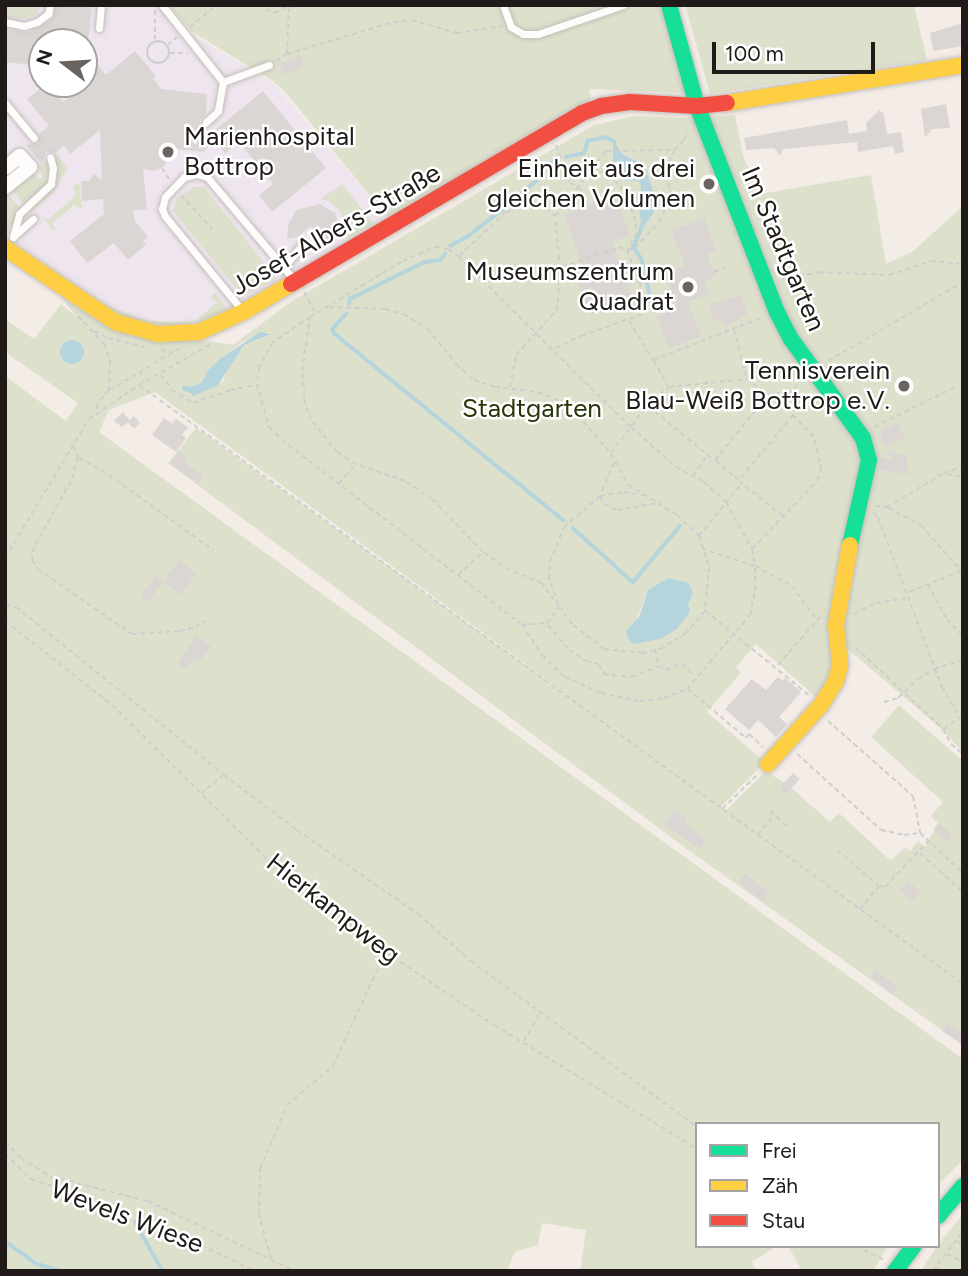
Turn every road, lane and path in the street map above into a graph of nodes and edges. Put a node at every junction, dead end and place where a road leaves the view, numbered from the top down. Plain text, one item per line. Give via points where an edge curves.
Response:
1 (50, 5) edge
2 (101, 5) edge
3 (155, 5) edge
4 (162, 5) edge
5 (216, 5) edge
6 (258, 5) edge
7 (289, 5) edge
8 (503, 5) edge
9 (623, 5) edge
10 (669, 5) edge
11 (5, 22) edge
12 (510, 24) junction
13 (99, 27) dead end
14 (183, 32) junction
15 (155, 40) junction
16 (168, 45) junction
17 (170, 53) junction
18 (287, 54) junction
19 (203, 56) junction
20 (269, 65) joint
21 (963, 65) edge
22 (223, 82) junction
23 (5, 103) edge
24 (697, 106) junction
25 (206, 122) dead end
26 (689, 128) dead end
27 (551, 131) junction
28 (34, 138) dead end
29 (674, 150) junction
30 (50, 157) dead end
31 (594, 166) junction
32 (5, 168) edge
33 (162, 168) dead end
34 (174, 186) junction
35 (5, 187) edge
36 (579, 187) junction
37 (588, 205) dead end
38 (555, 216) junction
39 (33, 219) dead end
40 (213, 230) dead end
41 (8, 243) edge
42 (302, 245) dead end
43 (627, 250) junction
44 (603, 253) dead end
45 (597, 255) dead end
46 (458, 256) junction
47 (963, 264) edge
48 (284, 267) junction
49 (560, 268) junction
50 (725, 268) dead end
51 (714, 272) dead end
52 (963, 282) edge
53 (767, 285) junction
54 (300, 287) junction
55 (640, 287) dead end
56 (642, 291) dead end
57 (328, 307) junction
58 (243, 312) junction
59 (778, 312) junction
60 (316, 313) junction
61 (310, 317) junction
62 (629, 321) junction
63 (733, 329) junction
64 (94, 330) dead end
65 (537, 334) junction
66 (219, 340) dead end
67 (555, 349) junction
68 (653, 360) junction
69 (813, 370) junction
70 (160, 373) junction
71 (747, 379) junction
72 (144, 382) junction
73 (257, 384) junction
74 (139, 385) junction
75 (957, 386) dead end
76 (669, 387) junction
77 (510, 388) junction
78 (109, 390) junction
79 (788, 394) junction
80 (768, 396) junction
81 (648, 405) junction
82 (97, 411) junction
83 (793, 415) junction
84 (631, 427) junction
85 (861, 434) junction
86 (72, 445) junction
87 (611, 454) junction
88 (708, 455) junction
89 (78, 457) junction
90 (715, 460) junction
91 (614, 463) junction
92 (356, 464) junction
93 (963, 467) edge
94 (944, 473) junction
95 (693, 475) junction
96 (963, 477) edge
97 (739, 480) junction
98 (339, 484) junction
99 (742, 484) junction
100 (644, 495) junction
101 (600, 496) junction
102 (862, 500) junction
103 (726, 502) junction
104 (660, 503) junction
105 (887, 507) junction
106 (784, 518) junction
107 (699, 536) junction
108 (703, 549) junction
109 (213, 550) dead end
110 (752, 550) junction
111 (483, 552) junction
112 (5, 558) edge
113 (755, 566) junction
114 (962, 571) edge
115 (457, 576) junction
116 (928, 584) junction
117 (907, 593) junction
118 (909, 598) junction
119 (5, 605) edge
120 (559, 607) junction
121 (705, 611) junction
122 (209, 619) dead end
123 (5, 621) edge
124 (547, 623) junction
125 (522, 625) junction
126 (837, 633) junction
127 (734, 634) junction
128 (963, 636) edge
129 (655, 649) junction
130 (963, 660) edge
131 (659, 666) junction
132 (777, 666) junction
133 (934, 669) junction
134 (695, 677) junction
135 (687, 689) junction
136 (904, 693) junction
137 (884, 702) dead end
138 (818, 708) junction
139 (962, 716) edge
140 (943, 729) junction
141 (786, 744) junction
142 (963, 754) edge
143 (771, 761) junction
144 (224, 775) junction
145 (201, 794) junction
146 (722, 810) junction
147 (770, 811) dead end
148 (774, 816) junction
149 (789, 828) dead end
150 (920, 833) junction
151 (757, 835) junction
152 (928, 841) junction
153 (837, 850) dead end
154 (919, 853) junction
155 (963, 873) edge
156 (878, 886) junction
157 (963, 892) edge
158 (859, 909) junction
159 (386, 952) junction
160 (963, 984) edge
161 (541, 1011) junction
162 (523, 1043) junction
163 (695, 1126) edge
164 (5, 1142) edge
165 (695, 1148) edge
166 (5, 1154) edge
167 (963, 1186) edge
168 (940, 1214) edge
169 (963, 1231) edge
170 (956, 1240) junction
171 (963, 1244) edge
172 (861, 1248) edge
173 (912, 1248) edge
174 (946, 1254) junction
175 (271, 1259) junction
176 (963, 1262) edge
177 (897, 1268) edge
178 (934, 1269) edge
179 (256, 1271) edge
180 (295, 1271) edge
181 (942, 1271) edge

1 - 11 lane via 48,14 37,22 24,26
2 - 13 lane
3 - 15 path
4 - 14 lane
5 - 14 path
6 - 7 path via 274,13
7 - 18 path
8 - 12 lane
9 - 12 lane via 538,34 523,34
10 - 24 street, Im Stadtgarten
12 - 18 path via 457,33 412,20 394,22
14 - 16 path
14 - 19 lane
15 - 16 path
15 - 17 path via 147,50 150,60 163,62
16 - 17 path
17 - 19 path
18 - 20 path
19 - 22 lane
20 - 22 lane
21 - 24 street, Josef-Albers-Straße
22 - 25 lane via 218,111
23 - 28 lane
24 - 27 street, Josef-Albers-Straße via 610,104
24 - 53 street, Im Stadtgarten
26 - 29 path
27 - 36 path via 570,183
27 - 54 street, Josef-Albers-Straße
29 - 31 path via 612,149
29 - 43 path via 666,170 671,196 659,222 637,246
30 - 41 lane via 51,184 19,214
31 - 36 path
31 - 43 path via 620,185 634,216 637,233
32 - 35 street via 20,156 30,167
33 - 34 path
34 - 40 path
34 - 48 lane via 193,175 207,177
34 - 58 lane via 163,203 165,216
36 - 37 path
36 - 38 path
38 - 46 path via 534,204 506,212
38 - 49 path
39 - 41 lane
41 - 58 street, Josef-Albers-Straße via 94,310 137,331 199,332
42 - 48 lane
43 - 44 path via 620,247
43 - 55 path
45 - 49 path
46 - 57 path via 435,247 420,252
46 - 65 path
47 - 53 path via 925,261 883,276 820,272
48 - 54 lane
49 - 65 path via 556,310
50 - 51 path
52 - 69 path
53 - 59 street, Im Stadtgarten
54 - 58 street, Josef-Albers-Straße
54 - 60 path
56 - 62 path via 649,310
57 - 60 path
57 - 77 path via 404,314 428,329 474,380
59 - 63 path
59 - 69 street, Im Stadtgarten
60 - 61 path
61 - 73 path via 282,334 265,352
61 - 92 path via 302,371 305,404 311,420 337,452
62 - 67 path
62 - 68 path
63 - 68 path
63 - 71 path
64 - 78 path via 110,360
65 - 67 path
65 - 77 path via 516,355
66 - 70 path
67 - 84 path
68 - 76 path
69 - 79 path
69 - 85 street, Im Stadtgarten
70 - 72 path
70 - 73 path via 172,390 193,404
71 - 76 path
71 - 80 path
72 - 74 path
72 - 78 path via 139,371
73 - 98 path via 262,412 275,434
74 - 82 path
74 - 146 path
75 - 85 path
76 - 81 path
77 - 87 path via 560,401
78 - 82 path
79 - 80 path
79 - 83 path
80 - 90 path
81 - 84 path
81 - 88 path
82 - 86 path
83 - 97 path
83 - 106 path via 814,437 821,470 817,481
84 - 87 path
84 - 95 path
85 - 102 street, Im Stadtgarten via 869,460
86 - 89 path
86 - 112 path
87 - 91 path
88 - 90 path
88 - 95 path
89 - 109 path
89 - 122 path via 71,481 34,547 32,560 38,569 132,634 180,631
90 - 97 path
91 - 100 path via 629,485
91 - 101 path
92 - 98 path
92 - 111 path via 405,481 432,499
93 - 94 path
94 - 96 path
94 - 105 path
95 - 103 path
97 - 99 path
98 - 115 path
99 - 103 path
99 - 106 path
100 - 101 path
100 - 104 path
101 - 104 path via 604,504 617,510
101 - 120 path via 571,520 555,544 549,578
102 - 105 path
102 - 117 path via 878,517
102 - 126 street, Im Stadtgarten via 839,597
103 - 107 path
103 - 110 path
104 - 107 path
105 - 114 path via 921,526
106 - 110 path
107 - 108 path
108 - 113 path
108 - 121 path via 709,568
110 - 113 path
111 - 115 path
111 - 120 path via 509,570 541,583
113 - 127 path via 750,615
113 - 132 path via 792,586 817,620
114 - 116 path
115 - 125 path
116 - 117 path
116 - 128 path via 947,619
117 - 118 path
118 - 126 path via 866,607
118 - 133 path
119 - 144 path, Hierkampweg via 16,607
120 - 124 path
120 - 129 path via 572,624 604,649 622,653
121 - 127 path
121 - 129 path via 686,633
123 - 145 path, Hierkampweg via 112,705
124 - 125 path
124 - 131 path via 569,650 599,664 604,674 632,677
125 - 135 path via 542,655 565,677 601,693 640,701
126 - 136 path
126 - 138 street, Im Stadtgarten via 840,666
127 - 132 path
127 - 134 path
129 - 131 path
130 - 133 path
131 - 134 path via 666,670 682,663
132 - 138 path
133 - 136 path
133 - 139 path
134 - 135 path
135 - 143 path via 746,738 749,734
136 - 137 path
136 - 140 path
138 - 141 street, Im Stadtgarten
138 - 150 path via 913,796
139 - 140 path
140 - 142 path
141 - 143 street, Im Stadtgarten
141 - 150 path via 881,830
143 - 146 path
144 - 145 path
144 - 161 path, Hierkampweg via 418,914 471,961
145 - 159 path, Hierkampweg via 273,865
146 - 151 path
147 - 148 path
148 - 149 path
148 - 151 path
150 - 152 path
151 - 158 path
152 - 154 path
152 - 155 path
153 - 156 path
154 - 156 path via 885,887
154 - 157 path
156 - 158 path
158 - 160 path
159 - 162 path, Hierkampweg
159 - 175 path via 333,1066 287,1105 260,1169 259,1214
161 - 162 path
161 - 163 path, Hierkampweg
162 - 165 path, Hierkampweg
164 - 175 path via 52,1177 148,1201
166 - 179 path, Wevels Wiese via 31,1179 140,1216
167 - 168 street
169 - 170 path
170 - 171 path
170 - 174 path
172 - 177 path
173 - 177 street
174 - 176 path
174 - 178 path
175 - 180 path
178 - 181 path

